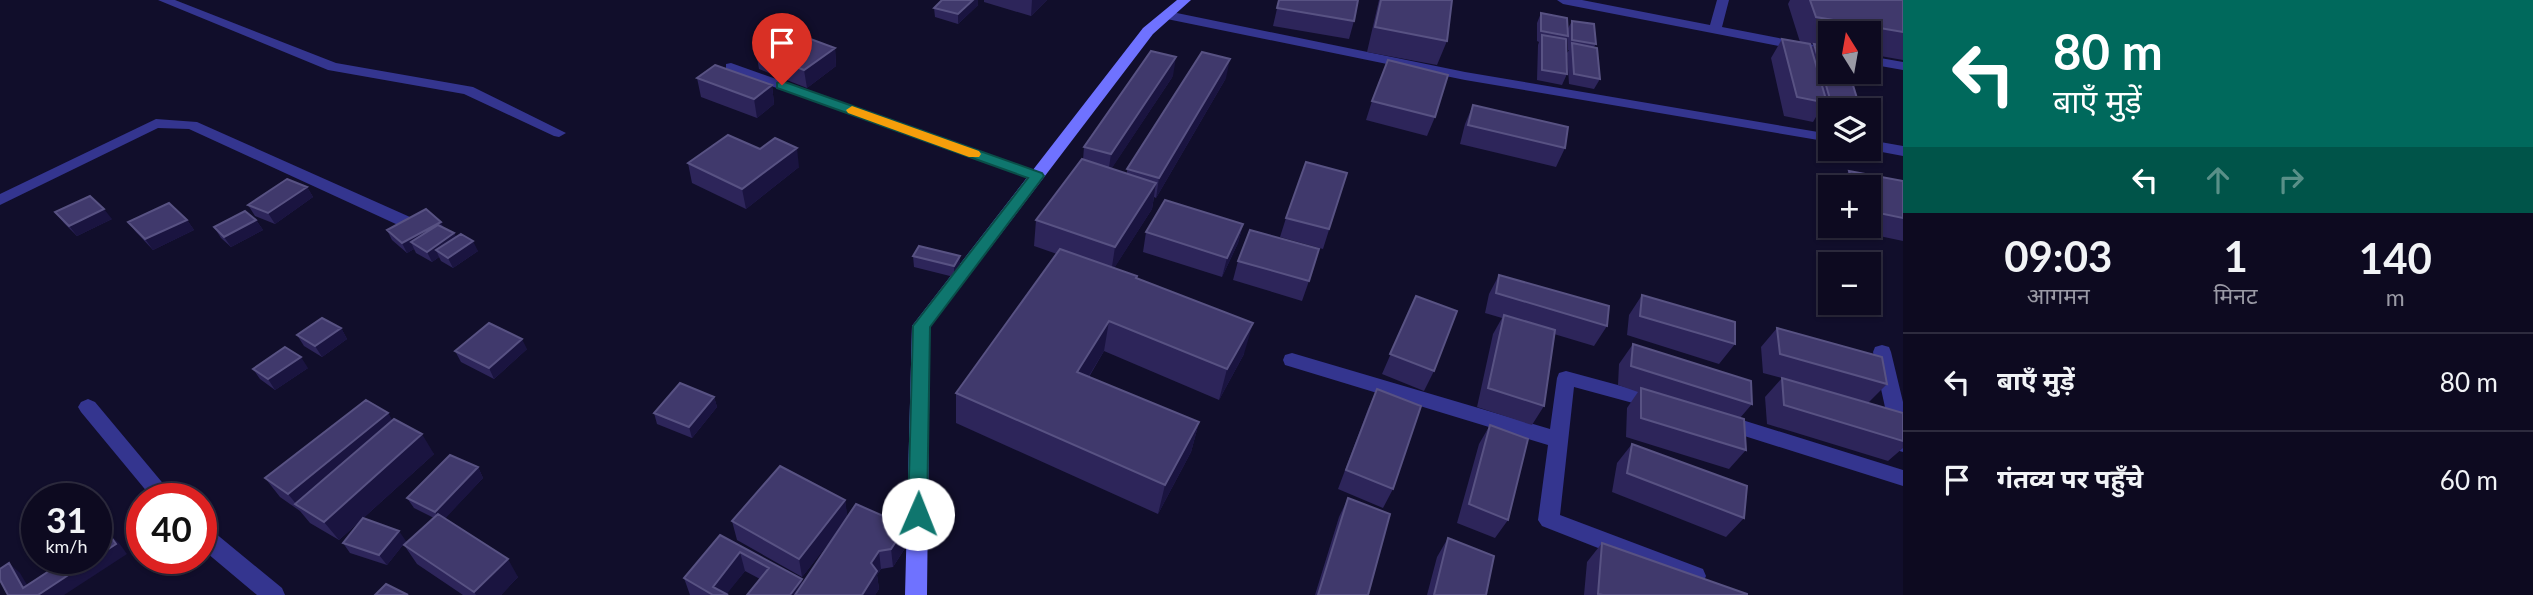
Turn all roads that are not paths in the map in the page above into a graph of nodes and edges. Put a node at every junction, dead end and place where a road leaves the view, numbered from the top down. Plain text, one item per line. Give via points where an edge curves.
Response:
1 (164, 0) edge
2 (1185, 0) edge
3 (1563, 0) edge
4 (1723, 0) edge
5 (1167, 15) junction
6 (1715, 30) junction
7 (1818, 50) edge
8 (1881, 62) edge
9 (1903, 66) edge
10 (731, 67) edge
11 (559, 133) dead end
12 (1818, 136) edge
13 (1881, 147) edge
14 (1903, 151) edge
15 (1037, 176) junction
16 (0, 200) edge
17 (404, 221) edge
18 (1882, 352) dead end
19 (1292, 360) dead end
20 (1669, 406) edge
21 (88, 407) dead end
22 (1708, 417) edge
23 (1559, 440) junction
24 (1903, 444) edge
25 (1903, 478) edge
26 (152, 483) edge
27 (217, 548) edge
28 (1717, 585) edge
29 (274, 595) edge
30 (916, 595) edge

1 - 11 street via 333,67 468,90
2 - 5 street
3 - 6 street
4 - 6 street
5 - 12 street via 1465,76
5 - 15 street via 1148,31
6 - 7 street
8 - 9 street
10 - 15 street
13 - 14 street
15 - 30 street via 921,326
16 - 17 street via 156,123 192,125
18 - 24 street
19 - 23 street
20 - 23 street via 1566,378
21 - 26 street
22 - 25 street
23 - 28 street via 1549,520
27 - 29 street

